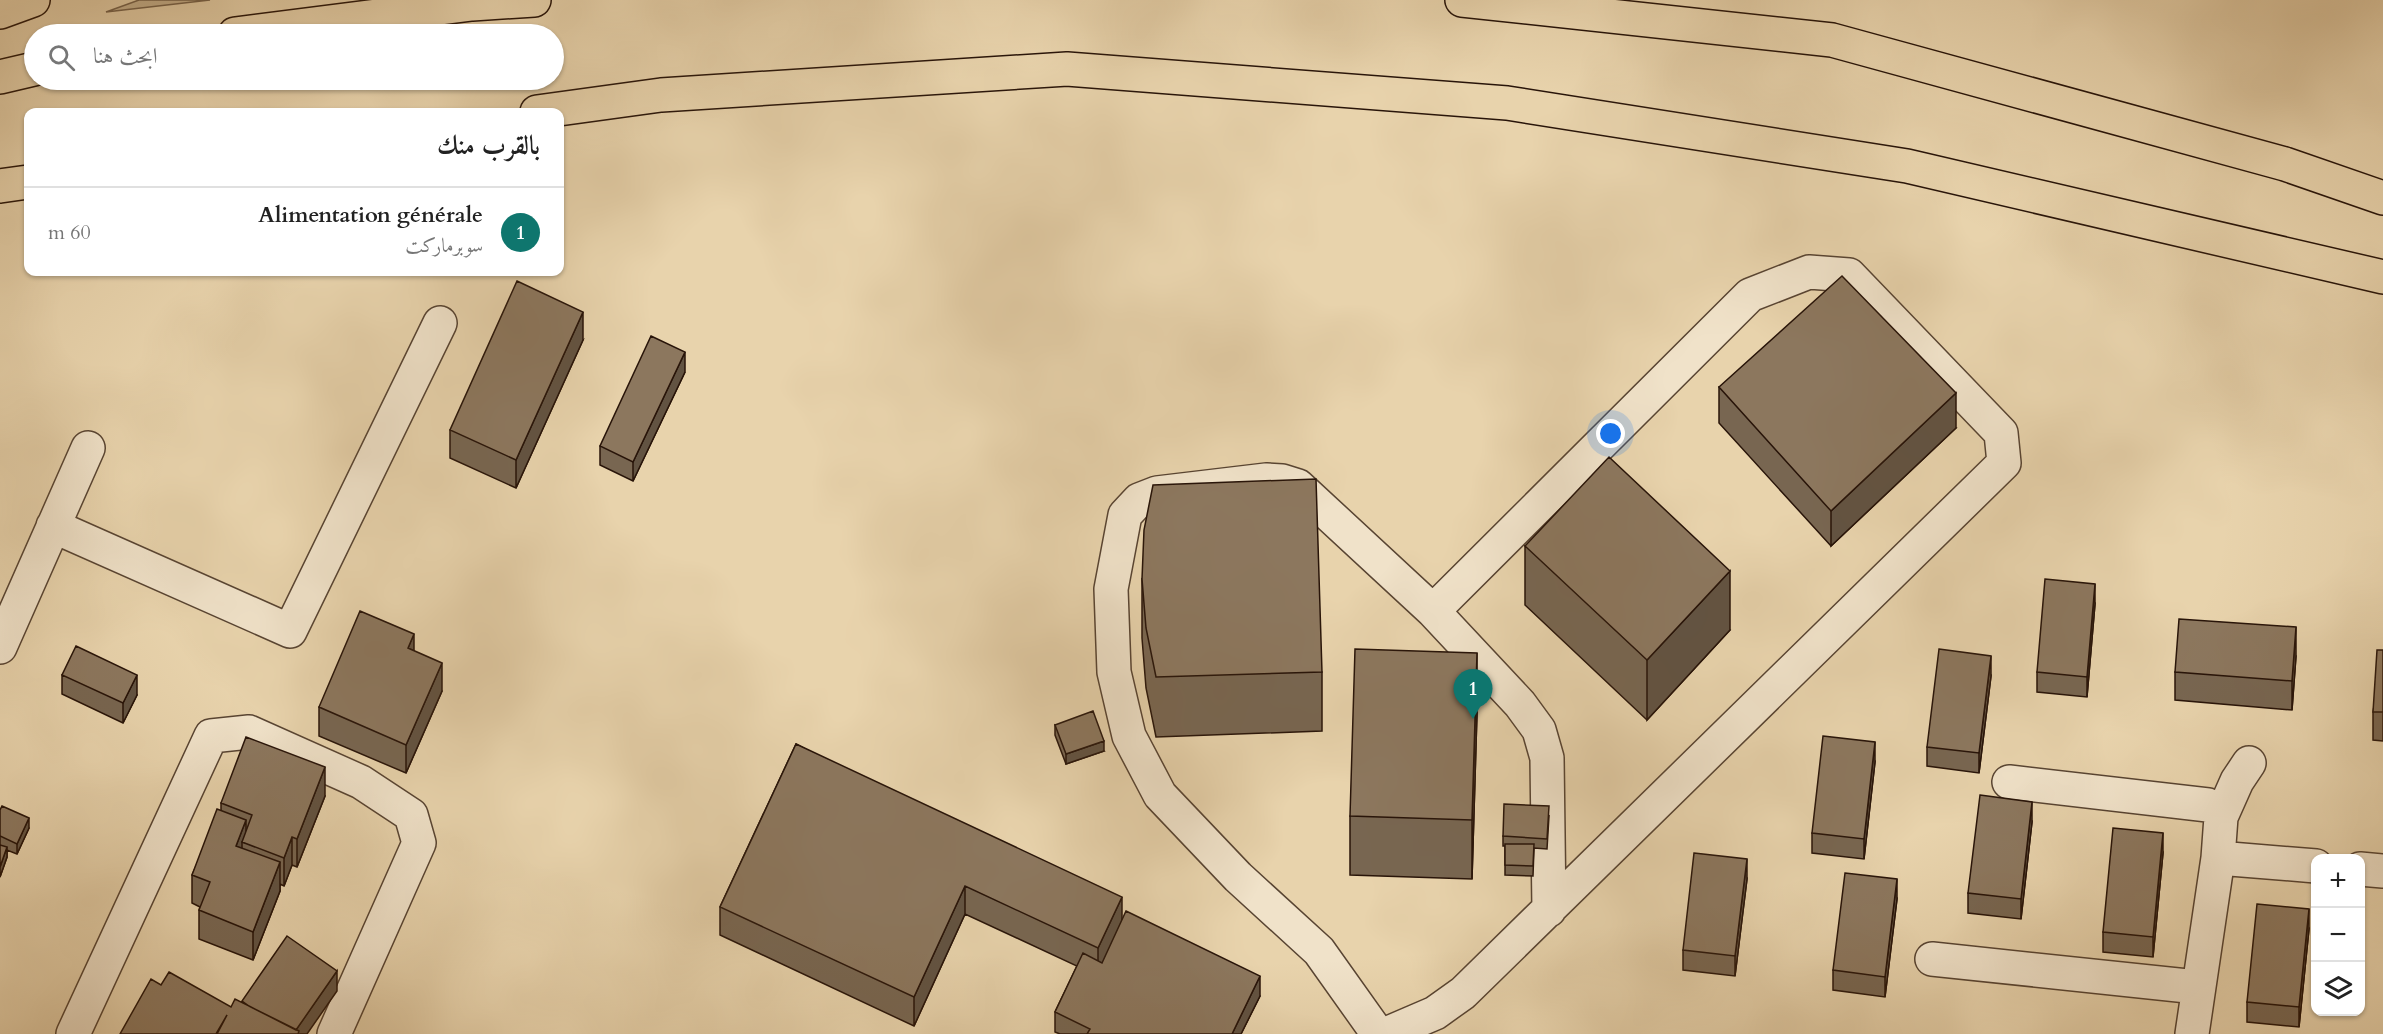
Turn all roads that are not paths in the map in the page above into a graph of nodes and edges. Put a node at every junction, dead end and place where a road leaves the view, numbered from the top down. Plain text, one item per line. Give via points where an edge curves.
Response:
1 (33, 0) edge
2 (534, 0) edge
3 (1462, 0) edge
4 (0, 12) edge
5 (314, 24) edge
6 (24, 71) edge
7 (0, 77) edge
8 (564, 108) edge
9 (24, 183) edge
10 (0, 186) edge
11 (2383, 198) edge
12 (2383, 278) edge
13 (440, 323) dead end
14 (88, 448) dead end
15 (53, 526) junction
16 (1433, 611) junction
17 (0, 647) edge
18 (2249, 763) dead end
19 (2009, 782) dead end
20 (2221, 817) junction
21 (2218, 858) junction
22 (2311, 866) edge
23 (2365, 869) edge
24 (2383, 871) edge
25 (1549, 910) junction
26 (1932, 959) dead end
27 (2197, 987) junction
28 (73, 1034) edge
29 (334, 1034) edge
30 (1378, 1034) edge
31 (1386, 1034) edge
32 (2192, 1034) edge

1 - 4 highway
2 - 5 highway
3 - 11 highway via 1832,40 2284,164
6 - 7 highway
8 - 12 highway via 661,95 1067,69 1507,103 1907,166
9 - 10 highway
13 - 15 street via 290,631
14 - 15 street
15 - 17 street
16 - 25 street via 1520,704 1539,730 1547,758
16 - 25 street via 1750,295 1809,272 1849,275 2001,433 2004,463
16 - 30 street via 1298,486 1282,481 1156,493 1139,500 1125,515 1111,589 1114,672 1129,736 1160,795 1238,877 1319,951
18 - 20 street
19 - 20 street via 2208,805 2217,809
20 - 21 street
21 - 22 street
21 - 27 street
23 - 24 street
25 - 31 street via 1463,993 1435,1013
26 - 27 street
27 - 32 street
28 - 29 street via 211,736 249,732 361,782 411,815 419,843

